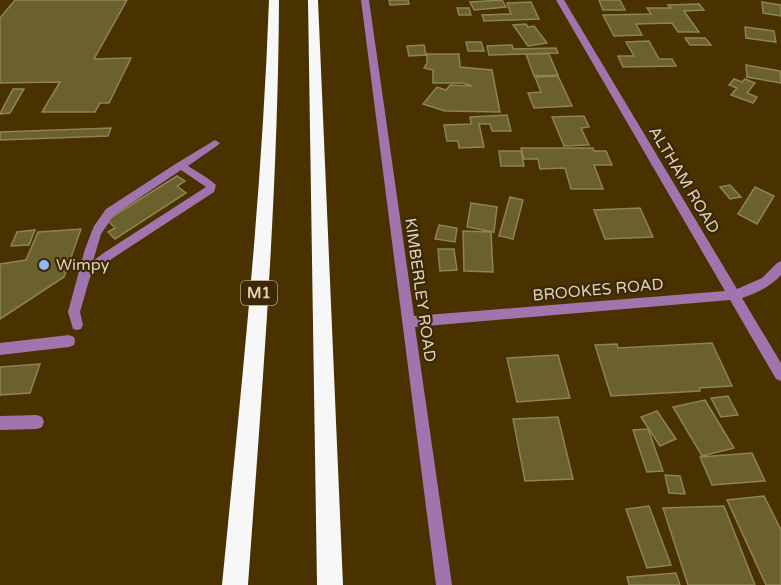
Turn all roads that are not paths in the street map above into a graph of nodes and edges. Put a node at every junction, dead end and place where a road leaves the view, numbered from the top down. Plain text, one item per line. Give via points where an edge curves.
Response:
1 (274, 0) edge
2 (313, 0) edge
3 (365, 0) edge
4 (560, 0) edge
5 (215, 142) dead end
6 (180, 165) junction
7 (781, 266) edge
8 (85, 275) junction
9 (735, 295) junction
10 (408, 322) junction
11 (78, 325) dead end
12 (69, 341) dead end
13 (0, 349) edge
14 (781, 375) edge
15 (37, 422) dead end
16 (0, 423) edge
17 (235, 585) edge
18 (330, 585) edge
19 (444, 585) edge

1 - 17 highway, M1 via 264,239
2 - 18 highway
3 - 10 street, KIMBERLEY ROAD
4 - 9 street, ALTHAM ROAD
5 - 6 street
6 - 8 street via 123,201 101,222 91,238
6 - 8 street via 210,187
7 - 9 street, BROOKES ROAD via 773,278
8 - 11 street via 74,312
9 - 10 street, BROOKES ROAD
9 - 14 street, ALTHAM ROAD
10 - 19 street, KIMBERLEY ROAD
12 - 13 street
15 - 16 street

